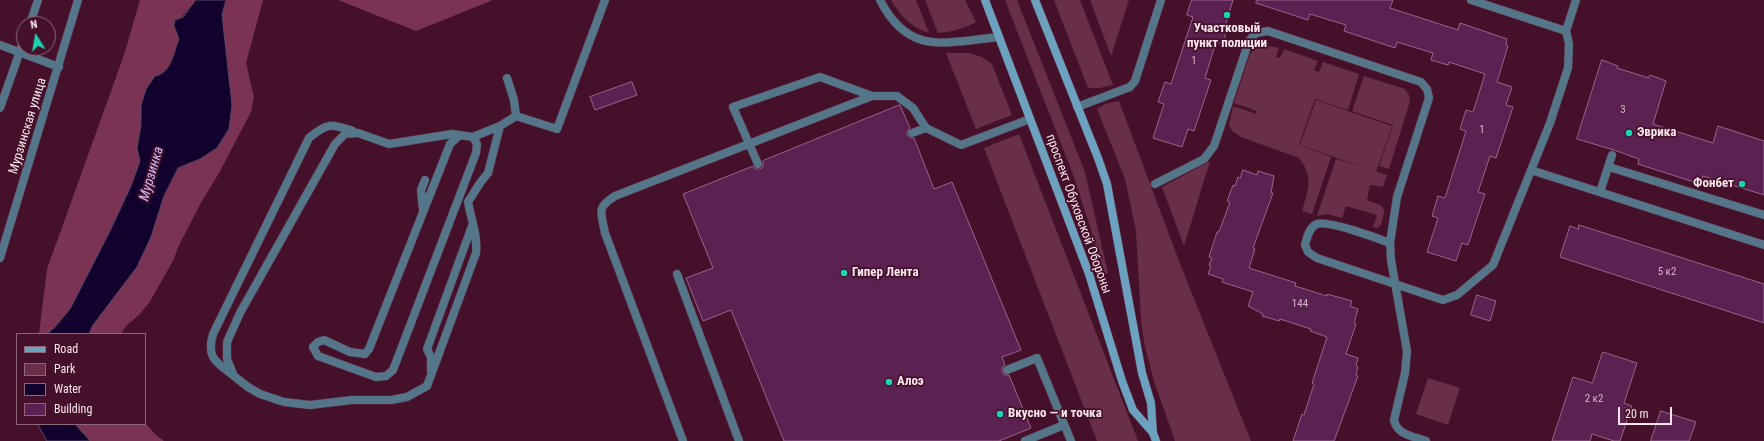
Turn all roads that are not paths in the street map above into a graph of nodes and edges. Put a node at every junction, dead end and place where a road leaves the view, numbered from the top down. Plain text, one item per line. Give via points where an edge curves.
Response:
1 (38, 0) edge
2 (78, 0) edge
3 (605, 0) edge
4 (880, 0) edge
5 (985, 0) edge
6 (1036, 0) edge
7 (1161, 0) edge
8 (1471, 0) edge
9 (1576, 0) edge
10 (33, 16) edge
11 (1566, 31) junction
12 (1000, 37) junction
13 (0, 44) edge
14 (16, 50) edge
15 (19, 56) edge
16 (30, 56) edge
17 (59, 67) junction
18 (507, 78) dead end
19 (872, 96) junction
20 (1077, 107) junction
21 (0, 108) edge
22 (516, 116) junction
23 (1030, 119) junction
24 (500, 126) junction
25 (926, 128) junction
26 (358, 133) junction
27 (912, 133) dead end
28 (460, 135) junction
29 (473, 137) junction
30 (749, 144) junction
31 (1612, 155) dead end
32 (758, 164) dead end
33 (1609, 167) junction
34 (1531, 170) junction
35 (425, 180) dead end
36 (1155, 184) dead end
37 (1600, 192) junction
38 (423, 211) junction
39 (1764, 215) edge
40 (451, 220) junction
41 (472, 226) junction
42 (452, 230) dead end
43 (1390, 242) junction
44 (1764, 245) edge
45 (0, 258) edge
46 (677, 274) dead end
47 (1395, 284) junction
48 (1007, 370) dead end
49 (234, 376) junction
50 (430, 378) junction
51 (1064, 425) junction
52 (1154, 437) edge
53 (683, 441) edge
54 (739, 441) edge
55 (1025, 441) edge
56 (1070, 441) edge
57 (1426, 441) edge

1 - 10 street
2 - 17 street, Мурзинская улица
3 - 22 street via 558,129
4 - 12 street via 892,20 912,37 936,43
5 - 12 street, проспект Обуховской Обороны
6 - 20 street, проспект Обуховской Обороны
7 - 20 street via 1135,81 1130,86
8 - 11 street
9 - 11 street
11 - 34 street via 1570,44 1568,68
12 - 23 street, проспект Обуховской Обороны
13 - 14 street
15 - 21 street
16 - 17 street
17 - 45 street, Мурзинская улица
18 - 22 street
19 - 25 street via 896,96 913,108
19 - 30 street
19 - 30 street via 820,77 733,107
20 - 52 street, проспект Обуховской Обороны via 1107,184 1142,373 1151,403
22 - 24 street
23 - 25 street via 961,145
23 - 52 street, проспект Обуховской Обороны via 1089,274 1133,410
24 - 29 street
24 - 41 street via 488,173 468,202
25 - 27 street
26 - 28 street via 389,144
26 - 49 street via 345,134 335,144 240,313 227,342 228,359
26 - 49 street via 332,125 319,129 309,138 209,346 215,362
28 - 29 street
28 - 38 street via 450,144
29 - 40 street via 477,144 476,153
30 - 32 street
30 - 53 street via 615,196 604,203 601,211 605,233
31 - 33 street
33 - 37 street
33 - 39 street
34 - 37 street
34 - 47 street via 1493,266 1457,295 1443,300
35 - 38 street via 421,190
36 - 43 street via 1204,158 1214,146 1249,41 1256,33 1268,31 1421,82 1427,88 1429,98 1397,197
37 - 44 street
38 - 40 street via 369,349 365,354 350,352 324,340 313,347 318,356 376,378 386,376 393,370
40 - 42 street via 455,220
41 - 50 street via 427,349 431,357
41 - 50 street via 477,240 476,253
43 - 47 street
43 - 47 street via 1329,224 1317,224 1310,231 1305,246 1308,252 1317,258
46 - 54 street
47 - 57 street via 1407,351 1405,373 1394,420 1395,427 1400,432
48 - 51 street via 1037,358
49 - 50 street via 260,394 284,402 310,405 352,400 396,399 427,386
51 - 55 street
51 - 56 street

